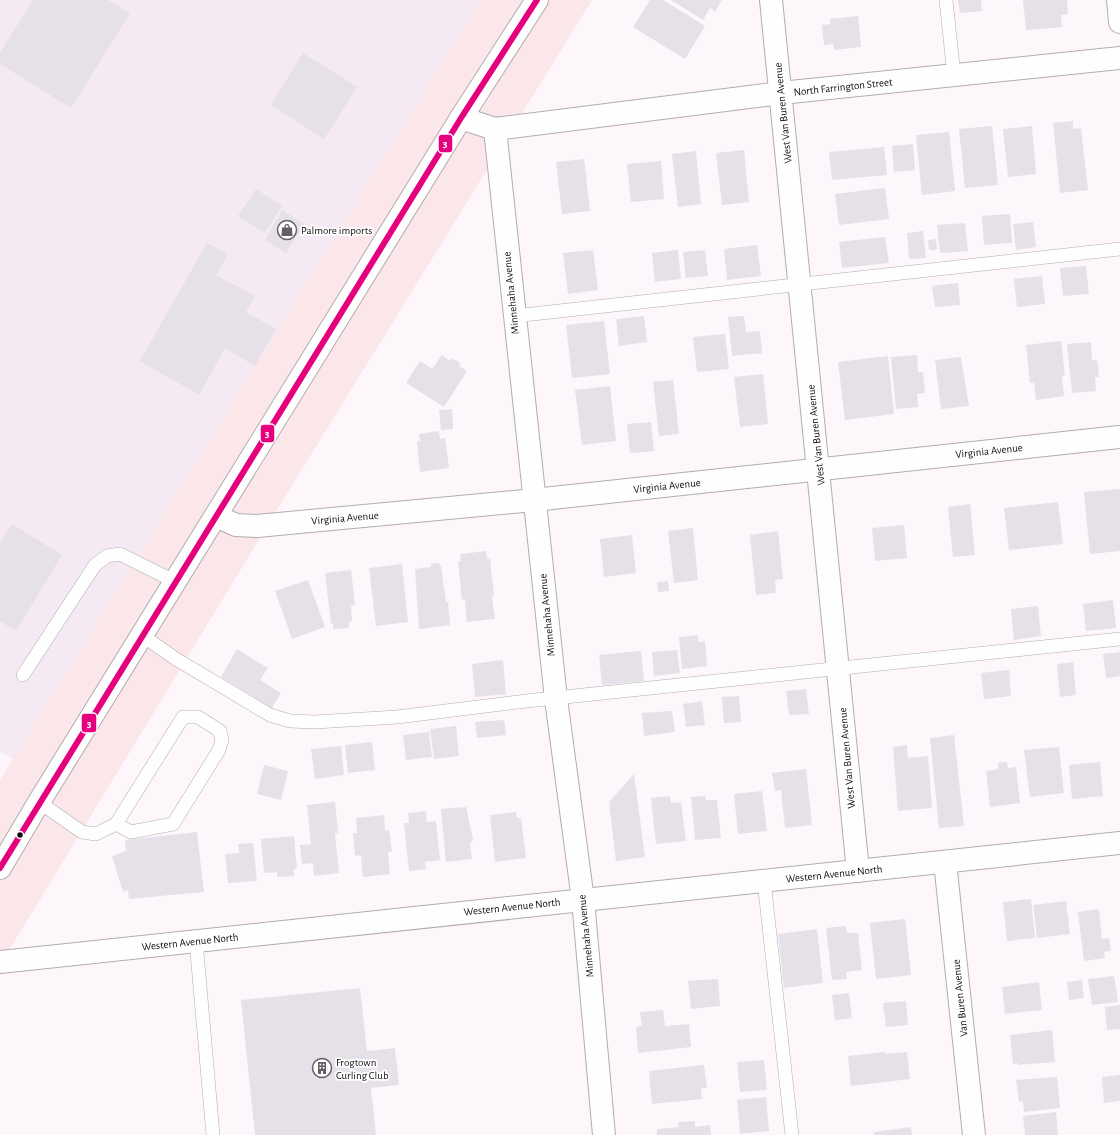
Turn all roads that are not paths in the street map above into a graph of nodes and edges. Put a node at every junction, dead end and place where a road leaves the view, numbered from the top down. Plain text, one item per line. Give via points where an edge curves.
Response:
1 (537, 0) edge
2 (771, 0) edge
3 (946, 0) edge
4 (1118, 0) edge
5 (1120, 22) edge
6 (1120, 58) edge
7 (954, 76) junction
8 (781, 94) junction
9 (461, 118) junction
10 (495, 129) junction
11 (1120, 250) edge
12 (800, 285) junction
13 (514, 316) junction
14 (1120, 437) edge
15 (819, 469) junction
16 (534, 500) junction
17 (216, 516) junction
18 (176, 582) junction
19 (143, 636) junction
20 (1120, 639) edge
21 (838, 669) junction
22 (23, 675) dead end
23 (556, 699) junction
24 (39, 802) junction
25 (116, 824) junction
26 (1120, 843) edge
27 (945, 862) junction
28 (0, 868) edge
29 (858, 871) junction
30 (764, 881) junction
31 (583, 900) junction
32 (196, 941) junction
33 (0, 962) edge
34 (213, 1135) edge
35 (604, 1135) edge
36 (792, 1135) edge
37 (974, 1135) edge

1 - 9 street
2 - 8 street, West Van Buren Avenue
3 - 7 lane
4 - 5 street
6 - 7 street, North Farrington Street
7 - 8 street, North Farrington Street
8 - 10 street, North Farrington Street
8 - 12 street, West Van Buren Avenue
9 - 10 street
9 - 17 street
10 - 13 street, Minnehaha Avenue
11 - 12 lane
12 - 13 lane
12 - 15 street, West Van Buren Avenue
13 - 16 street, Minnehaha Avenue
14 - 15 street, Virginia Avenue
15 - 16 street, Virginia Avenue
15 - 21 street, West Van Buren Avenue
16 - 17 street, Virginia Avenue via 257,526 236,525
16 - 23 street, Minnehaha Avenue
17 - 18 street
18 - 19 street
18 - 22 lane via 120,554 106,556 95,565
19 - 23 lane via 176,659 270,715 290,721 397,717
19 - 24 street
20 - 21 lane
21 - 23 lane
21 - 29 street, West Van Buren Avenue
23 - 31 street, Minnehaha Avenue
24 - 25 lane via 82,832 96,834
24 - 28 street
25 - 25 lane via 183,717 198,717 220,731 222,740 219,750 173,824 132,832
26 - 27 street, Western Avenue North
27 - 29 street, Western Avenue North
27 - 37 street, Van Buren Avenue
29 - 30 street, Western Avenue North
30 - 31 street, Western Avenue North
30 - 36 lane
31 - 32 street, Western Avenue North
31 - 35 street, Minnehaha Avenue
32 - 33 street, Western Avenue North
32 - 34 lane

